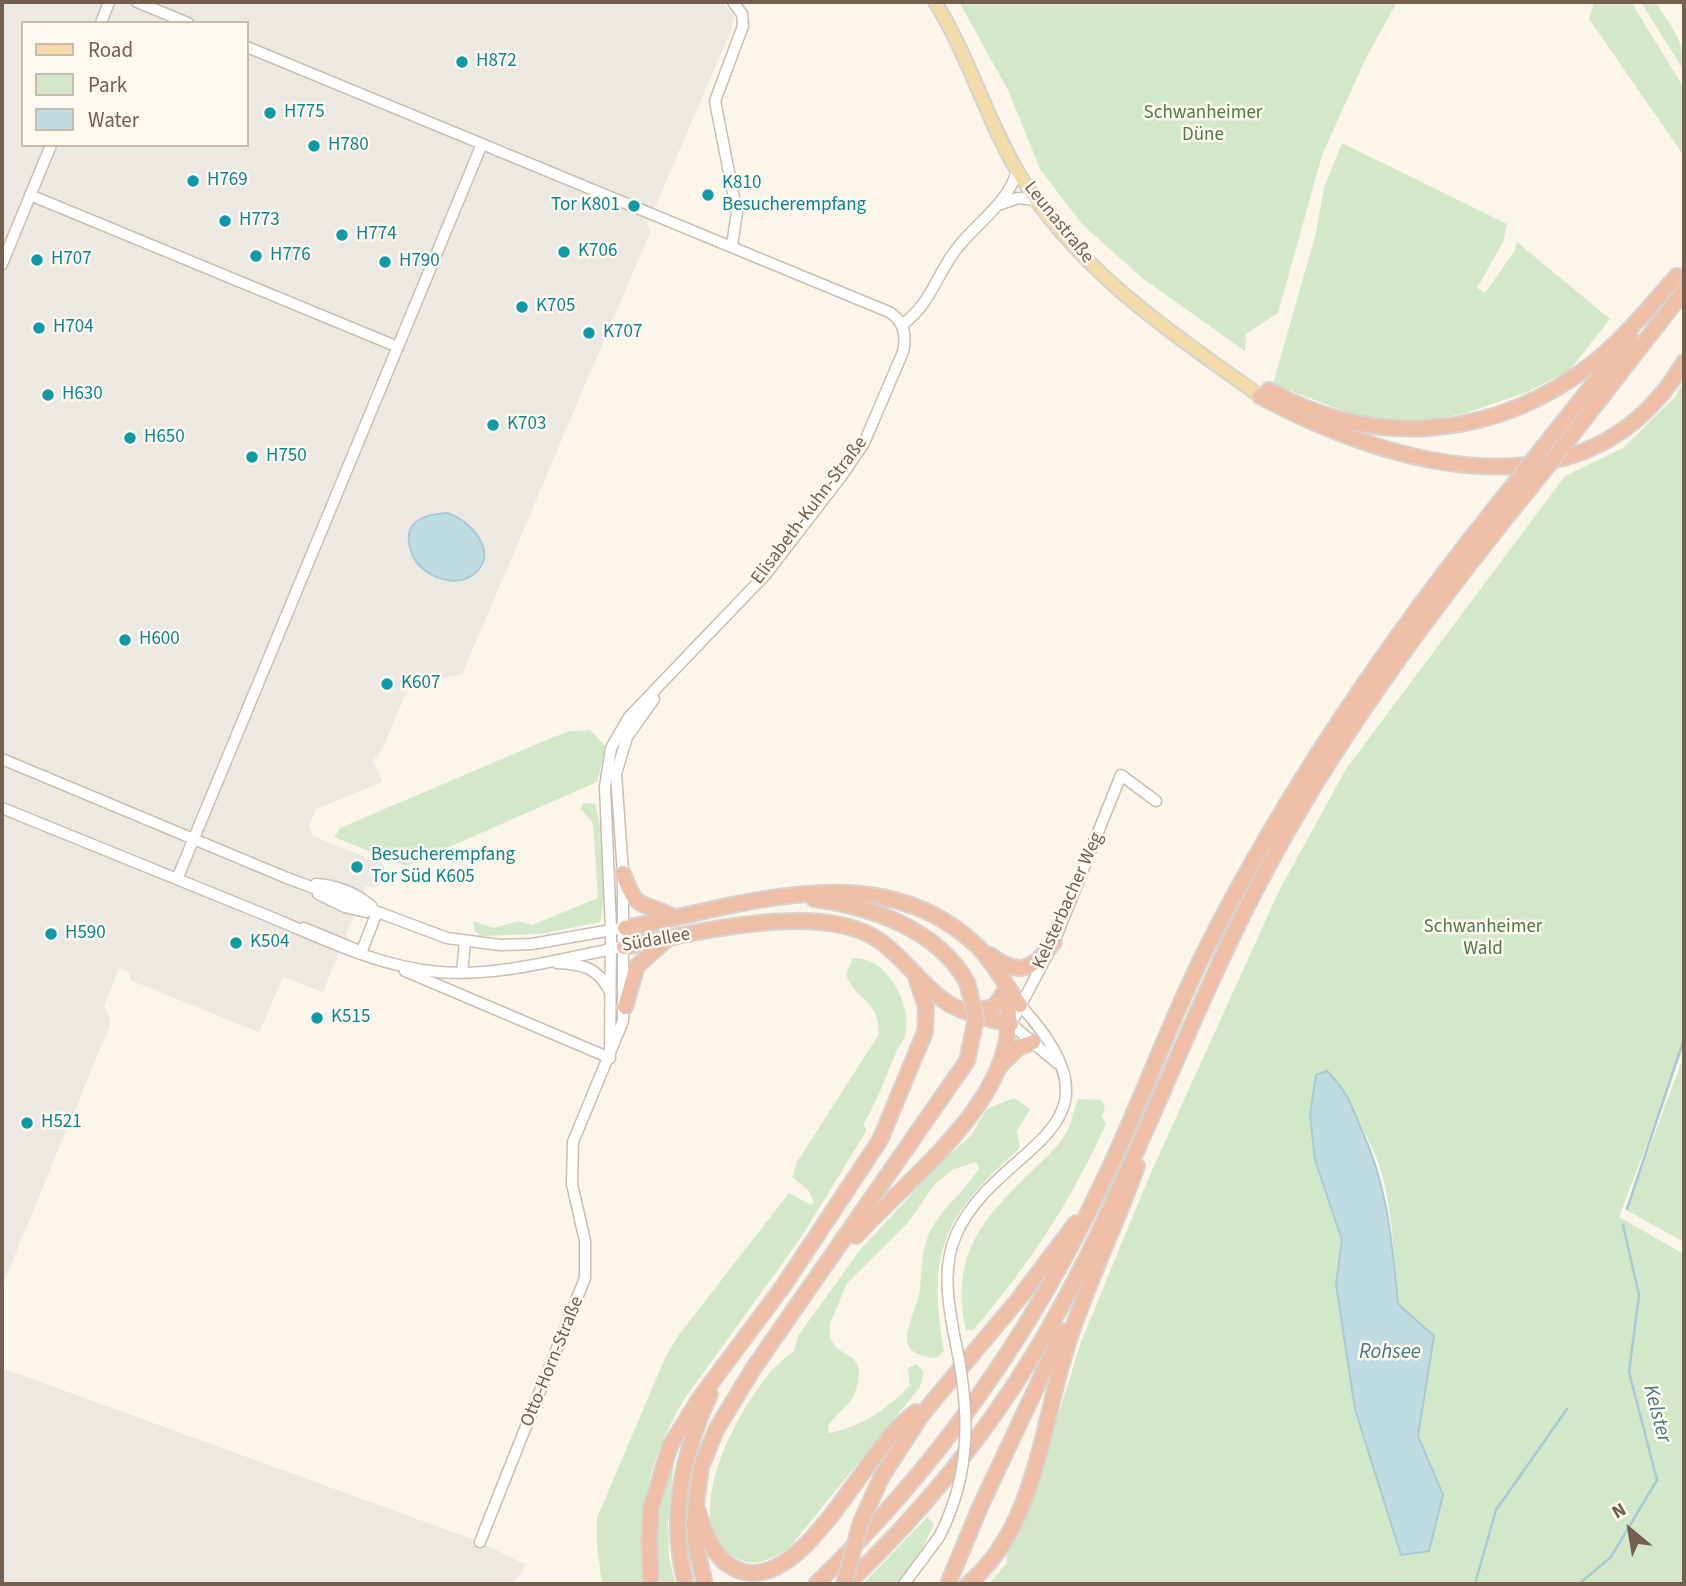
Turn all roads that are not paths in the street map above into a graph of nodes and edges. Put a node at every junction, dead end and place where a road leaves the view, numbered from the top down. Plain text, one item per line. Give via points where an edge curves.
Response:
1 (110, 2) edge
2 (137, 2) edge
3 (733, 2) edge
4 (935, 2) edge
5 (102, 21) edge
6 (183, 21) edge
7 (248, 47) edge
8 (482, 144) junction
9 (50, 147) edge
10 (1017, 171) junction
11 (30, 195) junction
12 (1035, 200) junction
13 (1000, 204) junction
14 (732, 246) junction
15 (2, 264) edge
16 (1680, 271) edge
17 (1684, 291) edge
18 (902, 325) junction
19 (398, 347) junction
20 (1684, 362) edge
21 (1261, 391) junction
22 (673, 674) junction
23 (2, 759) edge
24 (1156, 801) dead end
25 (2, 808) edge
26 (195, 839) junction
27 (623, 873) junction
28 (177, 879) junction
29 (783, 897) junction
30 (377, 912) junction
31 (676, 918) junction
32 (618, 929) junction
33 (668, 939) junction
34 (465, 942) junction
35 (1054, 942) junction
36 (532, 944) junction
37 (976, 945) junction
38 (618, 948) junction
39 (361, 953) junction
40 (382, 961) junction
41 (535, 963) junction
42 (462, 973) junction
43 (915, 974) junction
44 (1003, 985) junction
45 (612, 996) junction
46 (1020, 1005) junction
47 (625, 1007) junction
48 (964, 1010) junction
49 (1011, 1024) junction
50 (1033, 1042) junction
51 (610, 1058) junction
52 (1059, 1066) junction
53 (995, 1072) junction
54 (1164, 1085) junction
55 (1101, 1188) junction
56 (1112, 1233) junction
57 (813, 1284) junction
58 (718, 1377) junction
59 (934, 1399) junction
60 (695, 1502) junction
61 (939, 1537) junction
62 (480, 1542) dead end
63 (651, 1584) edge
64 (686, 1584) edge
65 (705, 1584) edge
66 (816, 1584) edge
67 (846, 1584) edge
68 (904, 1584) edge
69 (912, 1584) edge
70 (948, 1584) edge
71 (968, 1584) edge

1 - 5 street
2 - 6 street
3 - 14 street via 742,14 743,26 715,102 737,213
4 - 10 main road, Leunastraße
7 - 8 street
8 - 14 street
8 - 19 street
9 - 11 street
10 - 12 main road, Leunastraße
10 - 13 street
11 - 15 street
11 - 19 street
12 - 13 street via 1018,198
12 - 21 main road, Leunastraße via 1086,261 1142,309
13 - 18 street via 961,243 926,303
14 - 18 street via 889,312
16 - 21 highway via 1598,359 1550,392 1495,415 1458,425 1406,430 1329,418
16 - 55 highway, bridge via 1376,665 1269,834 1207,948
17 - 54 highway, bridge via 1427,619 1308,797 1228,945
18 - 22 street, Elisabeth-Kuhn-Straße via 902,352 864,443 766,574
19 - 26 street
20 - 21 highway via 1656,400 1615,434 1566,457 1523,466 1452,464 1399,454 1334,432
22 - 27 street, Elisabeth-Kuhn-Straße via 627,737 618,763
22 - 32 street, Elisabeth-Kuhn-Straße via 623,725 608,758 605,787
23 - 26 street, Südallee
24 - 35 street, Kelsterbacher Weg via 1121,775
25 - 28 street, Südallee
26 - 28 street
26 - 30 street, Südallee
27 - 31 highway via 643,907
27 - 32 street, Elisabeth-Kuhn-Straße
28 - 39 street, Südallee
29 - 31 highway, Südallee
29 - 37 highway via 848,892 901,899 926,909
29 - 57 highway, bridge via 852,906 900,922 937,947 967,982 976,1018 967,1061
30 - 34 street, Südallee
30 - 39 street
31 - 32 highway, Südallee
32 - 36 street, Südallee
32 - 38 street, Elisabeth-Kuhn-Straße
33 - 38 highway, Südallee
33 - 43 highway, Südallee via 774,922 824,921 869,934
33 - 47 highway via 640,962
34 - 36 street, Südallee
34 - 42 street
35 - 37 highway via 1037,962 1017,970
35 - 46 street, Kelsterbacher Weg
36 - 41 street
37 - 44 highway
38 - 41 street, Südallee
38 - 45 street, Otto-Horn-Straße
38 - 47 street, Otto-Horn-Straße
39 - 40 street, Südallee
40 - 42 street, Südallee
40 - 51 street, Südallee
41 - 42 street, Südallee
41 - 45 street via 589,967
43 - 48 highway, Südallee via 946,1002
43 - 58 highway via 926,1007 925,1032 880,1140
44 - 46 highway
44 - 48 highway via 1000,1002 989,1010
44 - 49 highway
45 - 51 street, Otto-Horn-Straße
46 - 49 street, Kelsterbacher Weg
46 - 52 street via 1048,1040
47 - 51 street, Otto-Horn-Straße
48 - 49 highway, Südallee
49 - 50 street
49 - 53 highway
50 - 52 street
50 - 53 highway via 1013,1052
51 - 62 street, Otto-Horn-Straße via 573,1142 572,1184 585,1241 585,1278
52 - 61 street, bridge via 1065,1096 1056,1124 981,1198 956,1234 947,1274 963,1372 967,1443 961,1482
53 - 57 highway via 967,1122
54 - 56 highway
54 - 67 highway via 1075,1280 1031,1357 954,1468
55 - 59 highway via 1017,1301
55 - 66 highway via 1047,1292 976,1402 894,1504
56 - 70 highway via 980,1507
56 - 71 highway via 1068,1341 1017,1522 990,1562
57 - 60 highway via 729,1405 706,1452
58 - 63 highway via 683,1423 663,1462 649,1530
58 - 64 highway via 699,1418 680,1480 678,1536
59 - 60 highway via 902,1425 802,1552 774,1572 745,1573 722,1561 710,1544
59 - 67 highway, bridge via 882,1476 861,1522
60 - 65 highway via 695,1542
61 - 68 street
61 - 69 street

